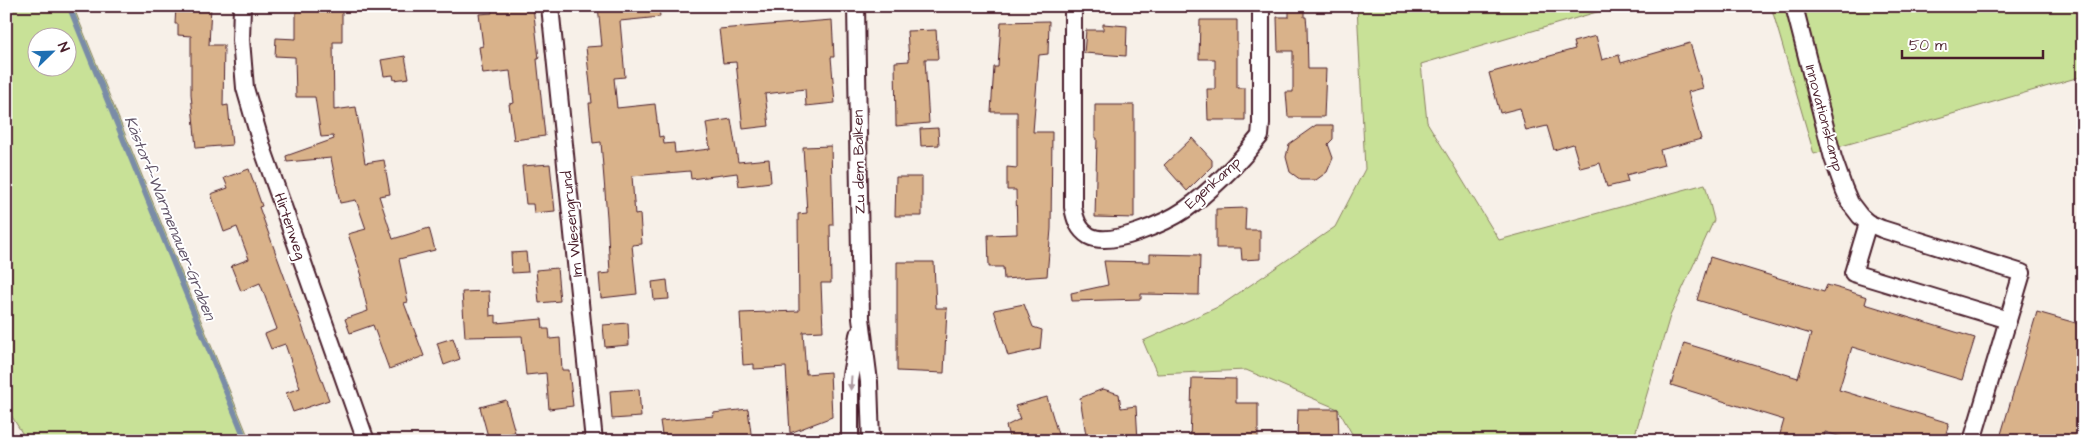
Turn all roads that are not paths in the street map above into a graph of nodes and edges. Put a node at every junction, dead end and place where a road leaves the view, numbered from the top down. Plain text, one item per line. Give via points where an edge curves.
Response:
1 (242, 6) edge
2 (550, 6) edge
3 (856, 6) edge
4 (1073, 6) edge
5 (1261, 6) edge
6 (1794, 6) edge
7 (1868, 223) junction
8 (861, 318) junction
9 (2008, 320) junction
10 (871, 433) edge
11 (846, 439) edge
12 (366, 441) edge
13 (594, 441) edge
14 (1972, 441) edge

1 - 12 street, Hirtenweg via 245,88 263,150
2 - 13 street, Im Wiesengrund
3 - 8 street, Zu dem Balken
4 - 5 street, Egenkamp via 1073,207 1079,226 1098,239 1138,232 1186,209 1256,142 1262,124
6 - 7 street, Innovationskamp via 1838,174 1850,203
7 - 9 street, Innovationskamp via 2022,273
7 - 9 street via 1853,273
8 - 10 street, Zu dem Balken
8 -> 11 street, Zu dem Balken via 850,381
9 - 14 street, Innovationskamp
10 - 11 street

